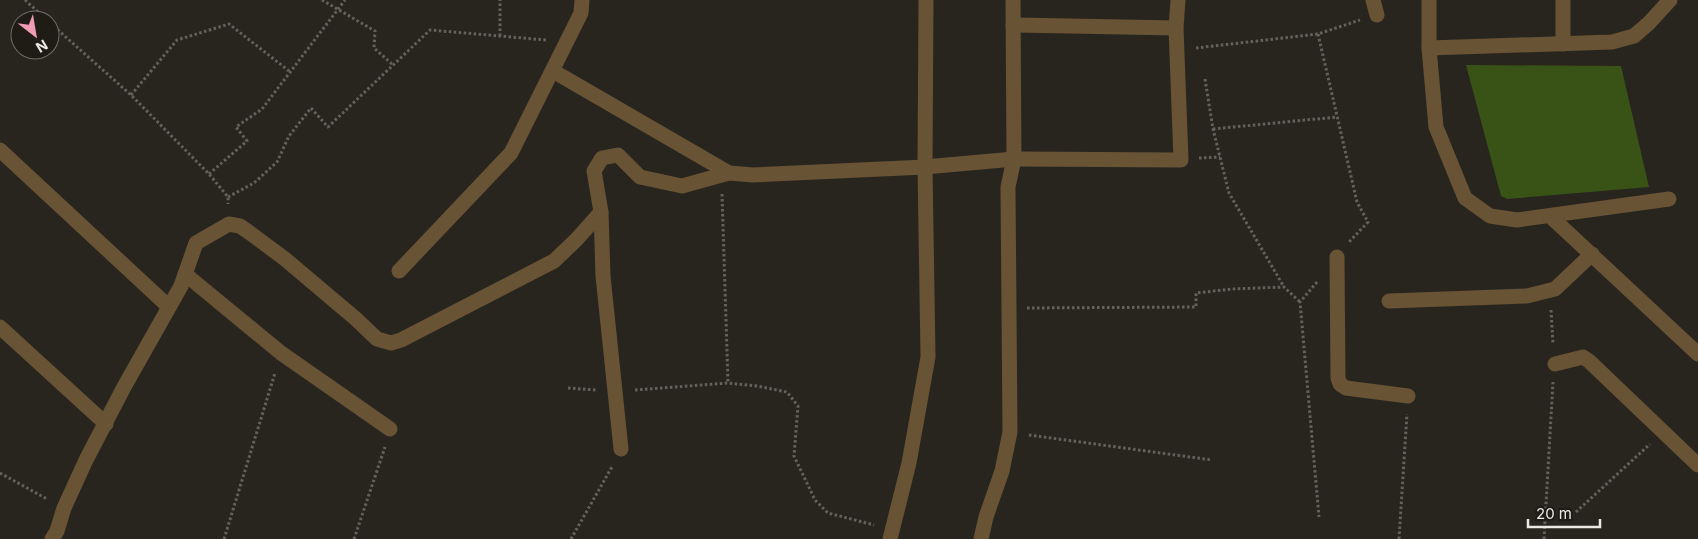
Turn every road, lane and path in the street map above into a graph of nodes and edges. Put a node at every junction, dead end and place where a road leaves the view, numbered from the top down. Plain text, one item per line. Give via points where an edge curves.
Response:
1 (25, 0) edge
2 (322, 0) edge
3 (346, 0) edge
4 (500, 0) edge
5 (582, 0) edge
6 (926, 0) edge
7 (1013, 0) edge
8 (1178, 0) edge
9 (1429, 0) edge
10 (1563, 0) edge
11 (1670, 0) edge
12 (1375, 7) edge
13 (36, 10) edge
14 (339, 10) junction
15 (1013, 25) junction
16 (1176, 28) junction
17 (60, 32) edge
18 (1318, 34) junction
19 (500, 36) junction
20 (567, 42) junction
21 (1563, 44) junction
22 (1429, 48) junction
23 (1177, 50) junction
24 (393, 65) junction
25 (289, 71) junction
26 (553, 71) junction
27 (1205, 79) dead end
28 (131, 94) junction
29 (1337, 117) junction
30 (1213, 129) junction
31 (0, 150) edge
32 (1014, 159) junction
33 (925, 167) junction
34 (209, 174) junction
35 (725, 174) junction
36 (228, 197) junction
37 (1669, 199) dead end
38 (601, 212) junction
39 (1550, 216) junction
40 (1368, 222) dead end
41 (229, 224) junction
42 (1592, 254) junction
43 (1337, 257) dead end
44 (399, 271) dead end
45 (185, 274) junction
46 (1284, 287) junction
47 (1389, 301) dead end
48 (1300, 302) dead end
49 (169, 307) junction
50 (1009, 308) junction
51 (2, 330) edge
52 (281, 353) junction
53 (1698, 354) edge
54 (1554, 364) dead end
55 (728, 384) junction
56 (568, 388) dead end
57 (615, 392) junction
58 (1408, 396) joint
59 (106, 424) junction
60 (390, 430) joint
61 (1010, 432) junction
62 (1663, 432) junction
63 (1550, 442) dead end
64 (621, 449) joint
65 (1212, 460) dead end
66 (1698, 465) edge
67 (0, 473) edge
68 (64, 508) junction
69 (1576, 512) dead end
70 (891, 535) edge
71 (52, 539) edge
72 (224, 539) edge
73 (354, 539) edge
74 (571, 539) edge
75 (981, 539) edge
76 (1400, 539) edge
77 (1544, 539) edge

1 - 13 path
2 - 14 path
3 - 14 path
4 - 19 path
5 - 20 street via 581,13
6 - 33 street
7 - 15 street
8 - 16 street
9 - 22 street
10 - 21 street
11 - 21 street via 1634,36 1612,42
12 - 18 path
14 - 24 path via 374,31 374,48
14 - 25 path
15 - 16 street
15 - 32 street
16 - 23 street
17 - 28 path
18 - 23 path
18 - 29 path
19 - 20 path
19 - 24 path via 430,30
20 - 26 street
21 - 22 street
22 - 39 street via 1436,127 1465,198 1490,216 1517,220
23 - 32 street via 1181,160
24 - 36 path via 328,127 312,108 289,136 277,162 254,183
25 - 28 path via 229,24 177,40
25 - 34 path via 262,109 236,127 247,141
26 - 35 street
26 - 44 street via 511,153
27 - 30 path
28 - 34 path
29 - 30 path
29 - 40 path via 1357,202
30 - 46 path via 1229,193
31 - 49 street
32 - 33 street
32 - 50 street via 1008,187
33 - 35 street
33 - 70 street via 928,357 909,464
34 - 36 path
35 - 38 street via 682,186 640,177 618,155 602,158 594,171
35 - 55 path
36 - 41 path
37 - 39 street
38 - 41 street via 554,261 391,343 378,339 250,233
38 - 57 street via 603,276
39 - 42 street
41 - 45 street via 196,243
42 - 47 street via 1555,288 1527,296
42 - 53 street
43 - 58 street via 1340,384 1346,388
45 - 49 street
45 - 52 street
46 - 48 path
46 - 50 path via 1196,293 1196,307
49 - 59 street
50 - 61 street
51 - 59 street
52 - 60 street
52 - 72 path
54 - 62 street via 1583,357 1589,360
55 - 57 path
55 - 70 path via 787,392 798,406 794,456 815,500 828,513
56 - 57 path
57 - 64 street
58 - 76 path
59 - 68 street
60 - 73 path
61 - 65 path
61 - 75 street
62 - 66 street
62 - 69 path
63 - 77 path
64 - 74 path
67 - 68 path
68 - 71 street

